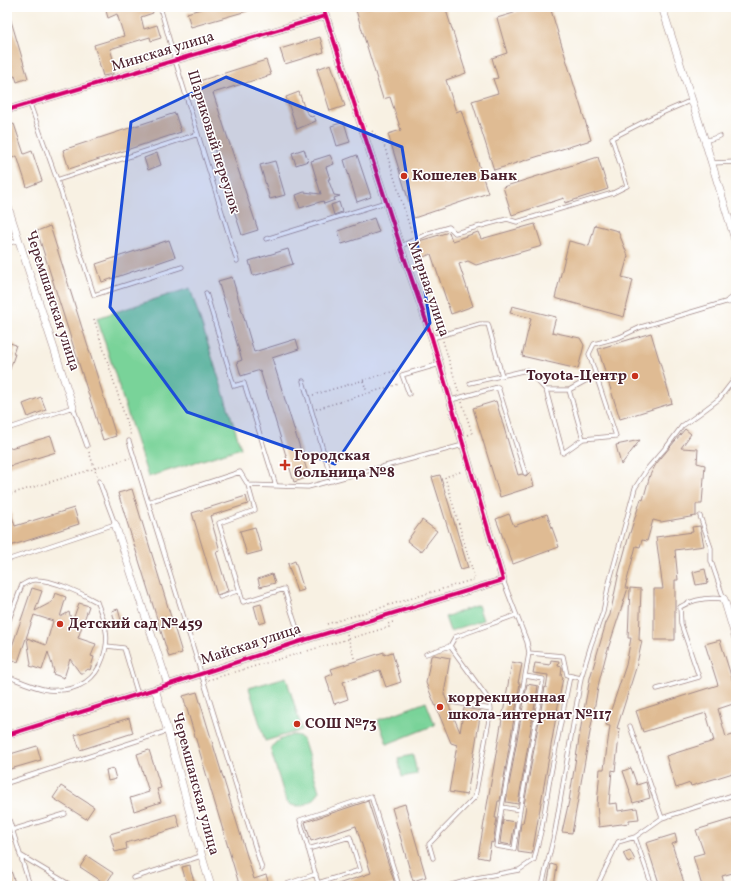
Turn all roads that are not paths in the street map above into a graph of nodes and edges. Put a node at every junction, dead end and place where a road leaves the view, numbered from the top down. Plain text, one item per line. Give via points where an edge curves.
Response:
1 (160, 7) edge
2 (322, 7) edge
3 (662, 7) edge
4 (325, 16) junction
5 (175, 60) junction
6 (692, 100) junction
7 (30, 104) junction
8 (7, 110) edge
9 (198, 134) junction
10 (720, 136) dead end
11 (705, 141) junction
12 (736, 162) edge
13 (712, 163) junction
14 (57, 180) junction
15 (386, 202) junction
16 (7, 204) edge
17 (266, 239) dead end
18 (19, 240) junction
19 (736, 242) edge
20 (7, 244) edge
21 (401, 246) junction
22 (237, 261) dead end
23 (182, 267) dead end
24 (206, 293) dead end
25 (736, 296) edge
26 (729, 301) joint
27 (432, 338) junction
28 (440, 364) junction
29 (596, 375) junction
30 (502, 376) junction
31 (736, 377) edge
32 (303, 381) dead end
33 (470, 383) dead end
34 (546, 390) junction
35 (569, 390) junction
36 (409, 394) dead end
37 (451, 400) junction
38 (73, 406) junction
39 (7, 429) edge
40 (583, 440) junction
41 (131, 441) road end
42 (464, 445) junction
43 (87, 446) road end
44 (525, 473) dead end
45 (99, 481) road end
46 (332, 481) junction
47 (248, 485) junction
48 (276, 486) junction
49 (148, 502) junction
50 (700, 516) dead end
51 (115, 524) junction
52 (7, 560) edge
53 (503, 580) junction
54 (240, 590) junction
55 (220, 597) dead end
56 (724, 599) junction
57 (516, 615) junction
58 (7, 625) edge
59 (736, 639) edge
60 (301, 641) junction
61 (107, 646) junction
62 (450, 646) junction
63 (529, 652) junction
64 (426, 654) dead end
65 (7, 676) edge
66 (525, 676) junction
67 (570, 676) junction
68 (203, 677) junction
69 (581, 678) junction
70 (168, 685) junction
71 (155, 689) junction
72 (657, 689) dead end
73 (138, 695) junction
74 (451, 702) dead end
75 (491, 709) junction
76 (630, 726) dead end
77 (168, 731) junction
78 (7, 735) edge
79 (7, 783) edge
80 (736, 794) edge
81 (502, 807) junction
82 (520, 810) junction
83 (7, 813) edge
84 (65, 814) dead end
85 (662, 818) junction
86 (12, 830) junction
87 (635, 837) junction
88 (308, 849) junction
89 (20, 854) junction
90 (201, 856) junction
91 (433, 858) dead end
92 (262, 869) dead end
93 (316, 874) junction
94 (132, 878) dead end
95 (30, 886) edge
96 (72, 886) edge
97 (210, 886) edge
98 (282, 886) edge
99 (398, 886) edge
100 (448, 886) edge
101 (542, 886) edge
102 (597, 886) edge
103 (652, 886) edge

1 - 5 lane, Шариковый переулок
2 - 4 street, Мирная улица
3 - 6 street
4 - 5 street, Минская улица
4 - 15 street, Мирная улица
5 - 7 street, Минская улица
5 - 9 lane, Шариковый переулок
6 - 11 street
6 - 21 lane via 612,138 627,186 613,193 517,222 507,218 455,233 449,227
7 - 8 street, Минская улица
7 - 14 lane
9 - 14 lane
9 - 22 lane, Шариковый переулок
10 - 11 lane
11 - 13 street
12 - 13 lane
13 - 19 street
14 - 23 lane via 94,295
15 - 17 lane
15 - 21 street, Мирная улица
16 - 18 street, Черемшанская улица
18 - 20 lane
18 - 38 street, Черемшанская улица
21 - 27 street, Мирная улица
24 - 48 lane via 234,386 244,383
25 - 26 street
26 - 29 lane via 594,344 589,354
27 - 28 street, Мирная улица
27 - 30 lane via 488,324
28 - 36 lane via 402,375
28 - 37 street, Мирная улица
29 - 35 lane
29 - 40 lane via 616,436
30 - 33 lane
30 - 34 lane via 527,370
31 - 69 lane via 719,399 682,426 635,488 603,612
32 - 46 lane
34 - 35 lane
34 - 40 lane via 564,453
35 - 40 lane
37 - 42 street, Мирная улица
37 - 44 lane via 498,387
38 - 39 lane
38 - 43 lane
41 - 49 lane
42 - 46 lane
42 - 53 street, Мирная улица
45 - 51 lane
46 - 48 lane via 308,487
47 - 48 lane
47 - 49 lane via 240,472
47 - 54 lane via 256,510 219,523
49 - 68 lane
50 - 56 lane
51 - 52 lane
51 - 70 street
53 - 57 lane
53 - 60 street, Майская улица
54 - 55 lane
54 - 60 lane via 243,602 284,589
56 - 59 street
56 - 72 lane via 691,601 680,607 681,624 698,677
57 - 62 lane via 456,637
57 - 63 lane
58 - 61 lane via 22,585 33,580 45,581 83,594 97,602 106,630
60 - 68 street, Майская улица
61 - 65 lane via 94,676 82,685 65,690 46,690
61 - 73 lane via 124,648
62 - 64 lane
62 - 75 lane via 489,700
63 - 66 lane
63 - 67 lane via 563,656 567,675
66 - 81 lane
66 - 82 lane via 543,680
67 - 69 lane
67 - 100 lane via 534,860 519,870
68 - 70 street, Майская улица
68 - 92 lane
69 - 101 lane via 555,831
70 - 71 street, Майская улица
71 - 73 street, Майская улица
71 - 77 street, Черемшанская улица
73 - 78 street, Майская улица
74 - 75 lane
75 - 91 lane via 475,797 429,844
76 - 85 lane
77 - 79 lane
77 - 90 street, Черемшанская улица
80 - 85 lane
81 - 82 lane
81 - 82 lane via 496,846 514,849
83 - 86 lane
84 - 86 lane
85 - 87 lane
86 - 89 lane
87 - 102 lane via 618,842
87 - 103 lane
88 - 93 lane
88 - 93 lane via 350,837 360,870 318,883
88 - 99 lane via 300,820 371,796
89 - 95 lane
89 - 96 lane
90 - 94 lane
90 - 97 street, Черемшанская улица
93 - 98 lane

